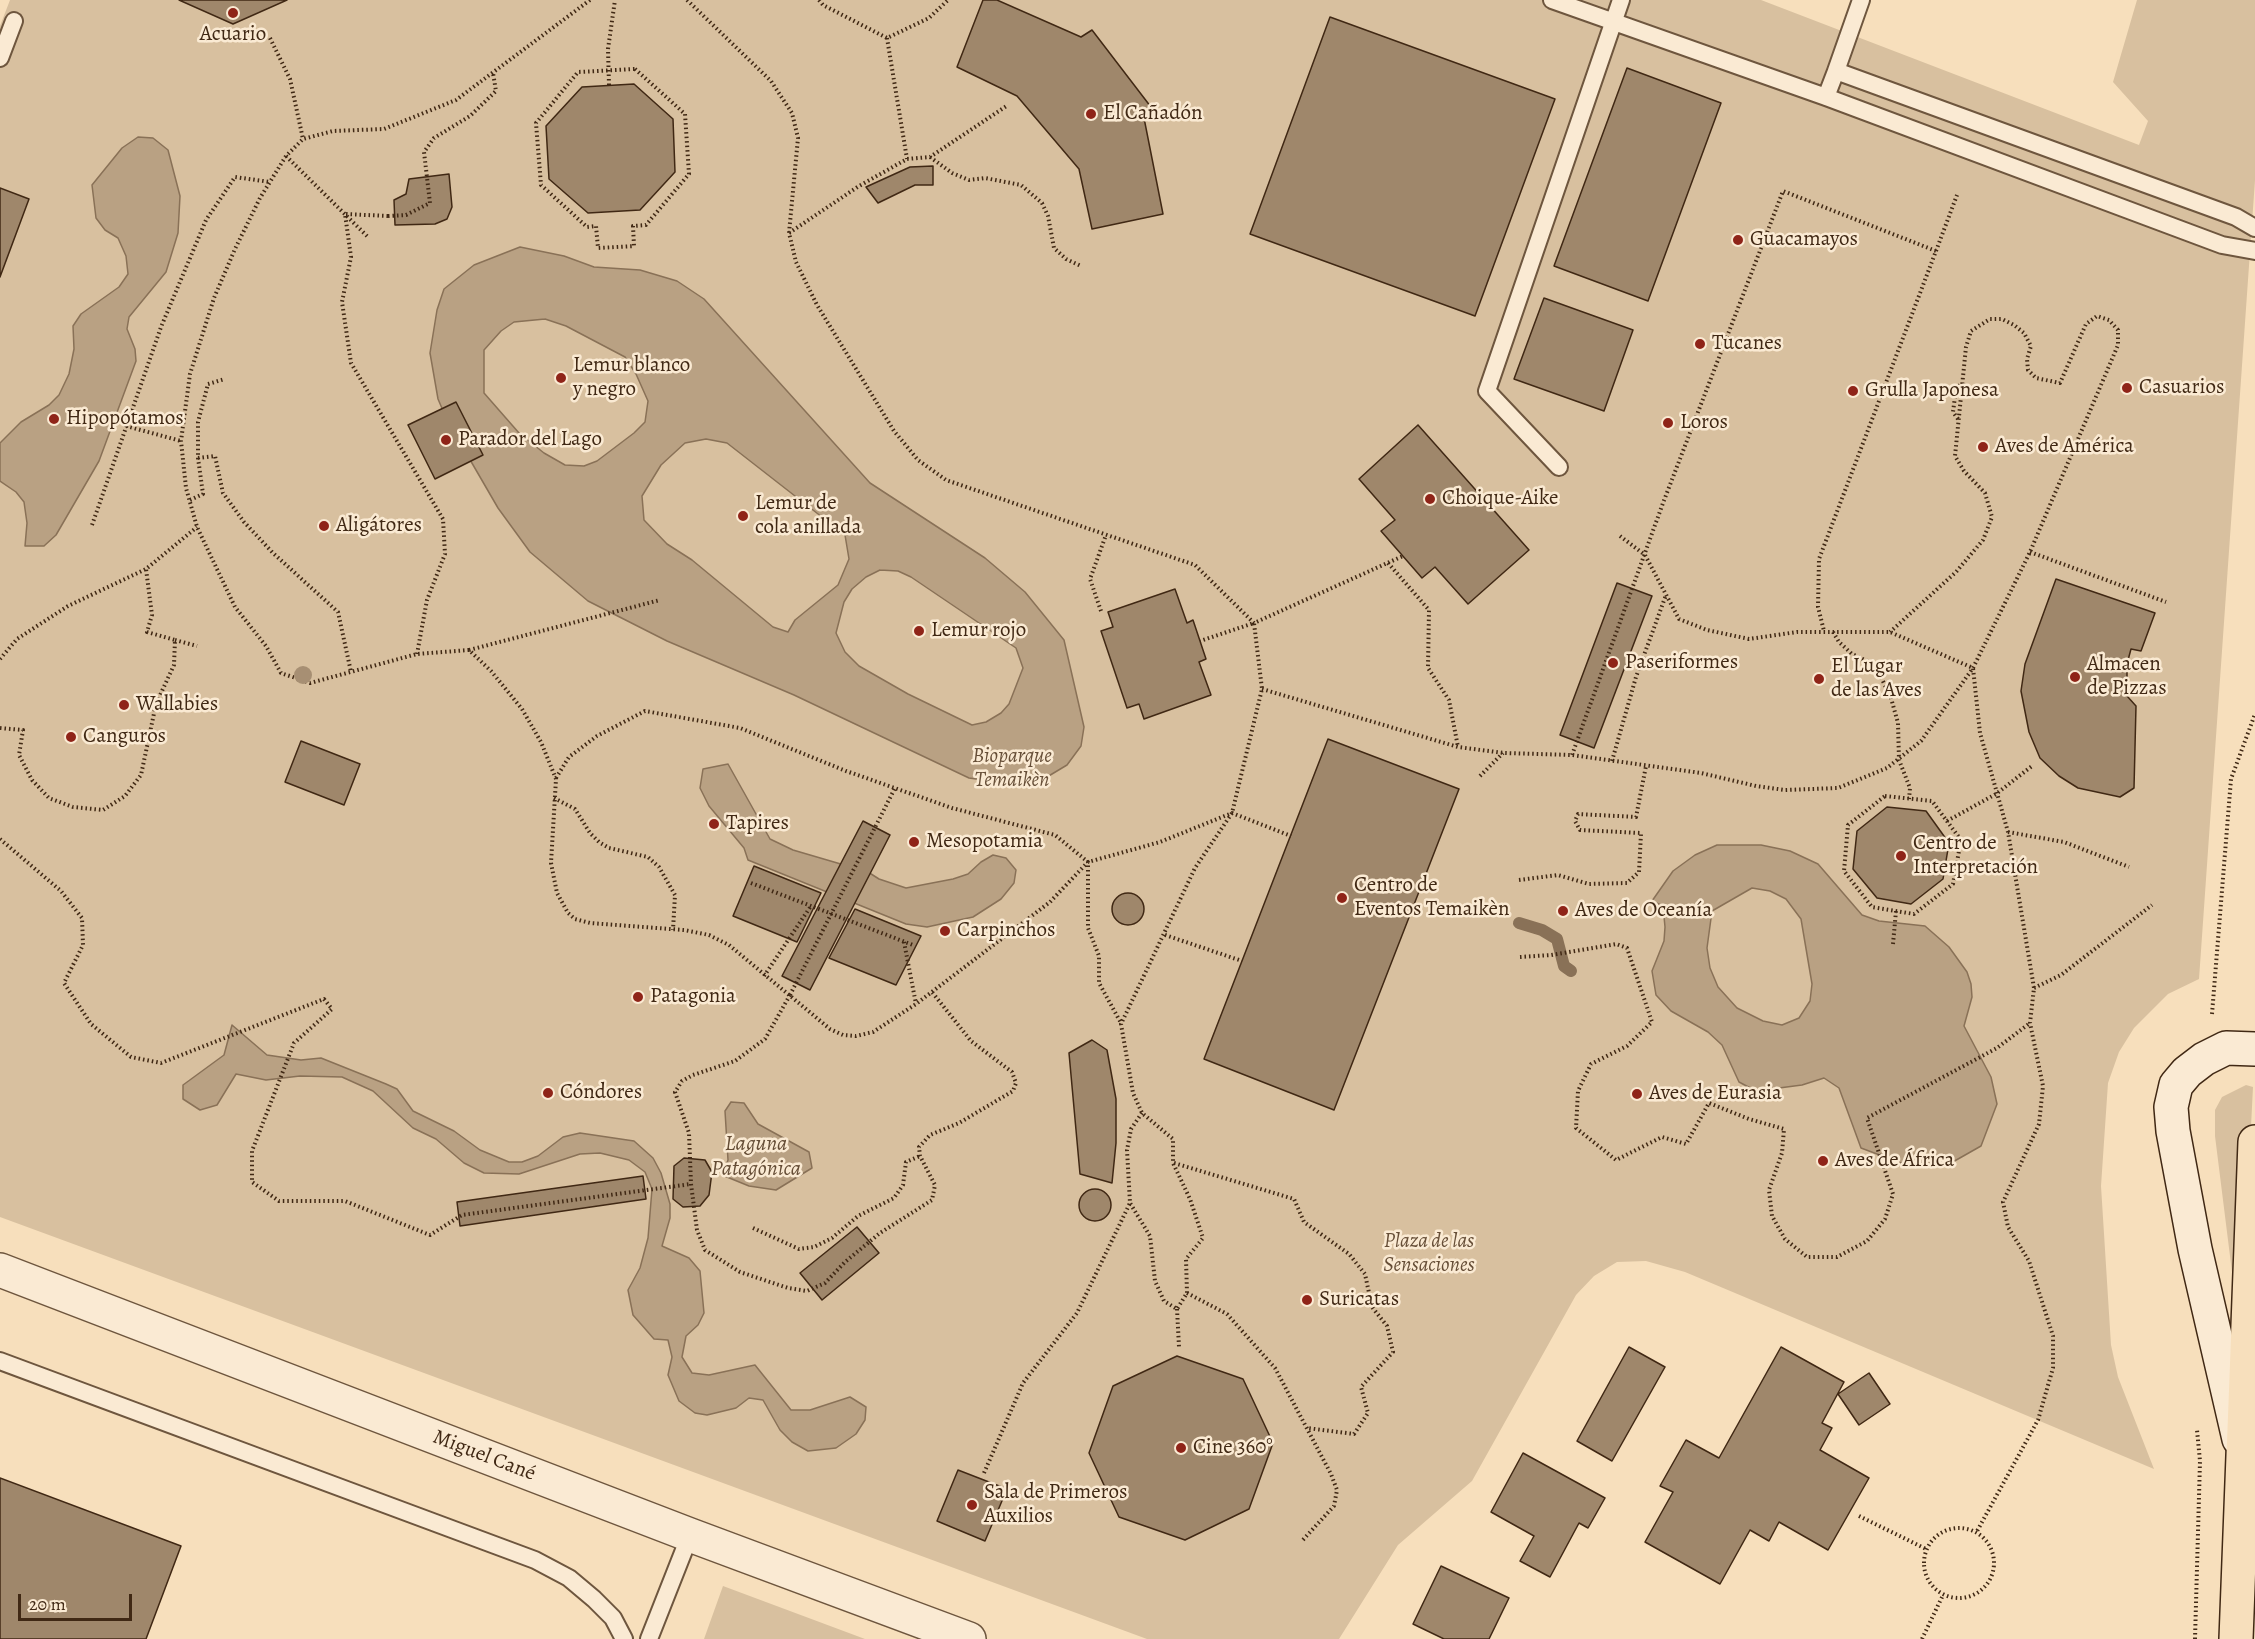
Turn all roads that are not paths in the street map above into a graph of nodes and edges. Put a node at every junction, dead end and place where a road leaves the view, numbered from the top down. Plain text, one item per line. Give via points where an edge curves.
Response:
1 (1552, 0) edge
2 (1621, 0) edge
3 (1861, 0) edge
4 (14, 21) dead end
5 (1613, 22) junction
6 (0, 58) edge
7 (1836, 71) junction
8 (1826, 96) junction
9 (2255, 228) edge
10 (2255, 251) edge
11 (1559, 467) dead end
12 (2255, 1049) edge
13 (2255, 1142) edge
14 (0, 1270) edge
15 (4, 1364) edge
16 (2241, 1449) junction
17 (690, 1535) junction
18 (624, 1639) edge
19 (649, 1639) edge
20 (969, 1639) edge
21 (2236, 1639) edge

1 - 5 lane
2 - 5 lane
3 - 7 lane
4 - 6 lane
5 - 8 lane
5 - 11 lane via 1487,391
7 - 8 lane
7 - 9 lane via 2236,217
8 - 10 lane via 2222,245
12 - 16 street via 2226,1048 2204,1059 2176,1085 2170,1107 2195,1249
13 - 16 main road
14 - 17 street, Miguel Cané
15 - 18 lane via 535,1560 569,1578 594,1599 613,1618
16 - 21 main road
17 - 19 lane
17 - 20 street, Miguel Cané

